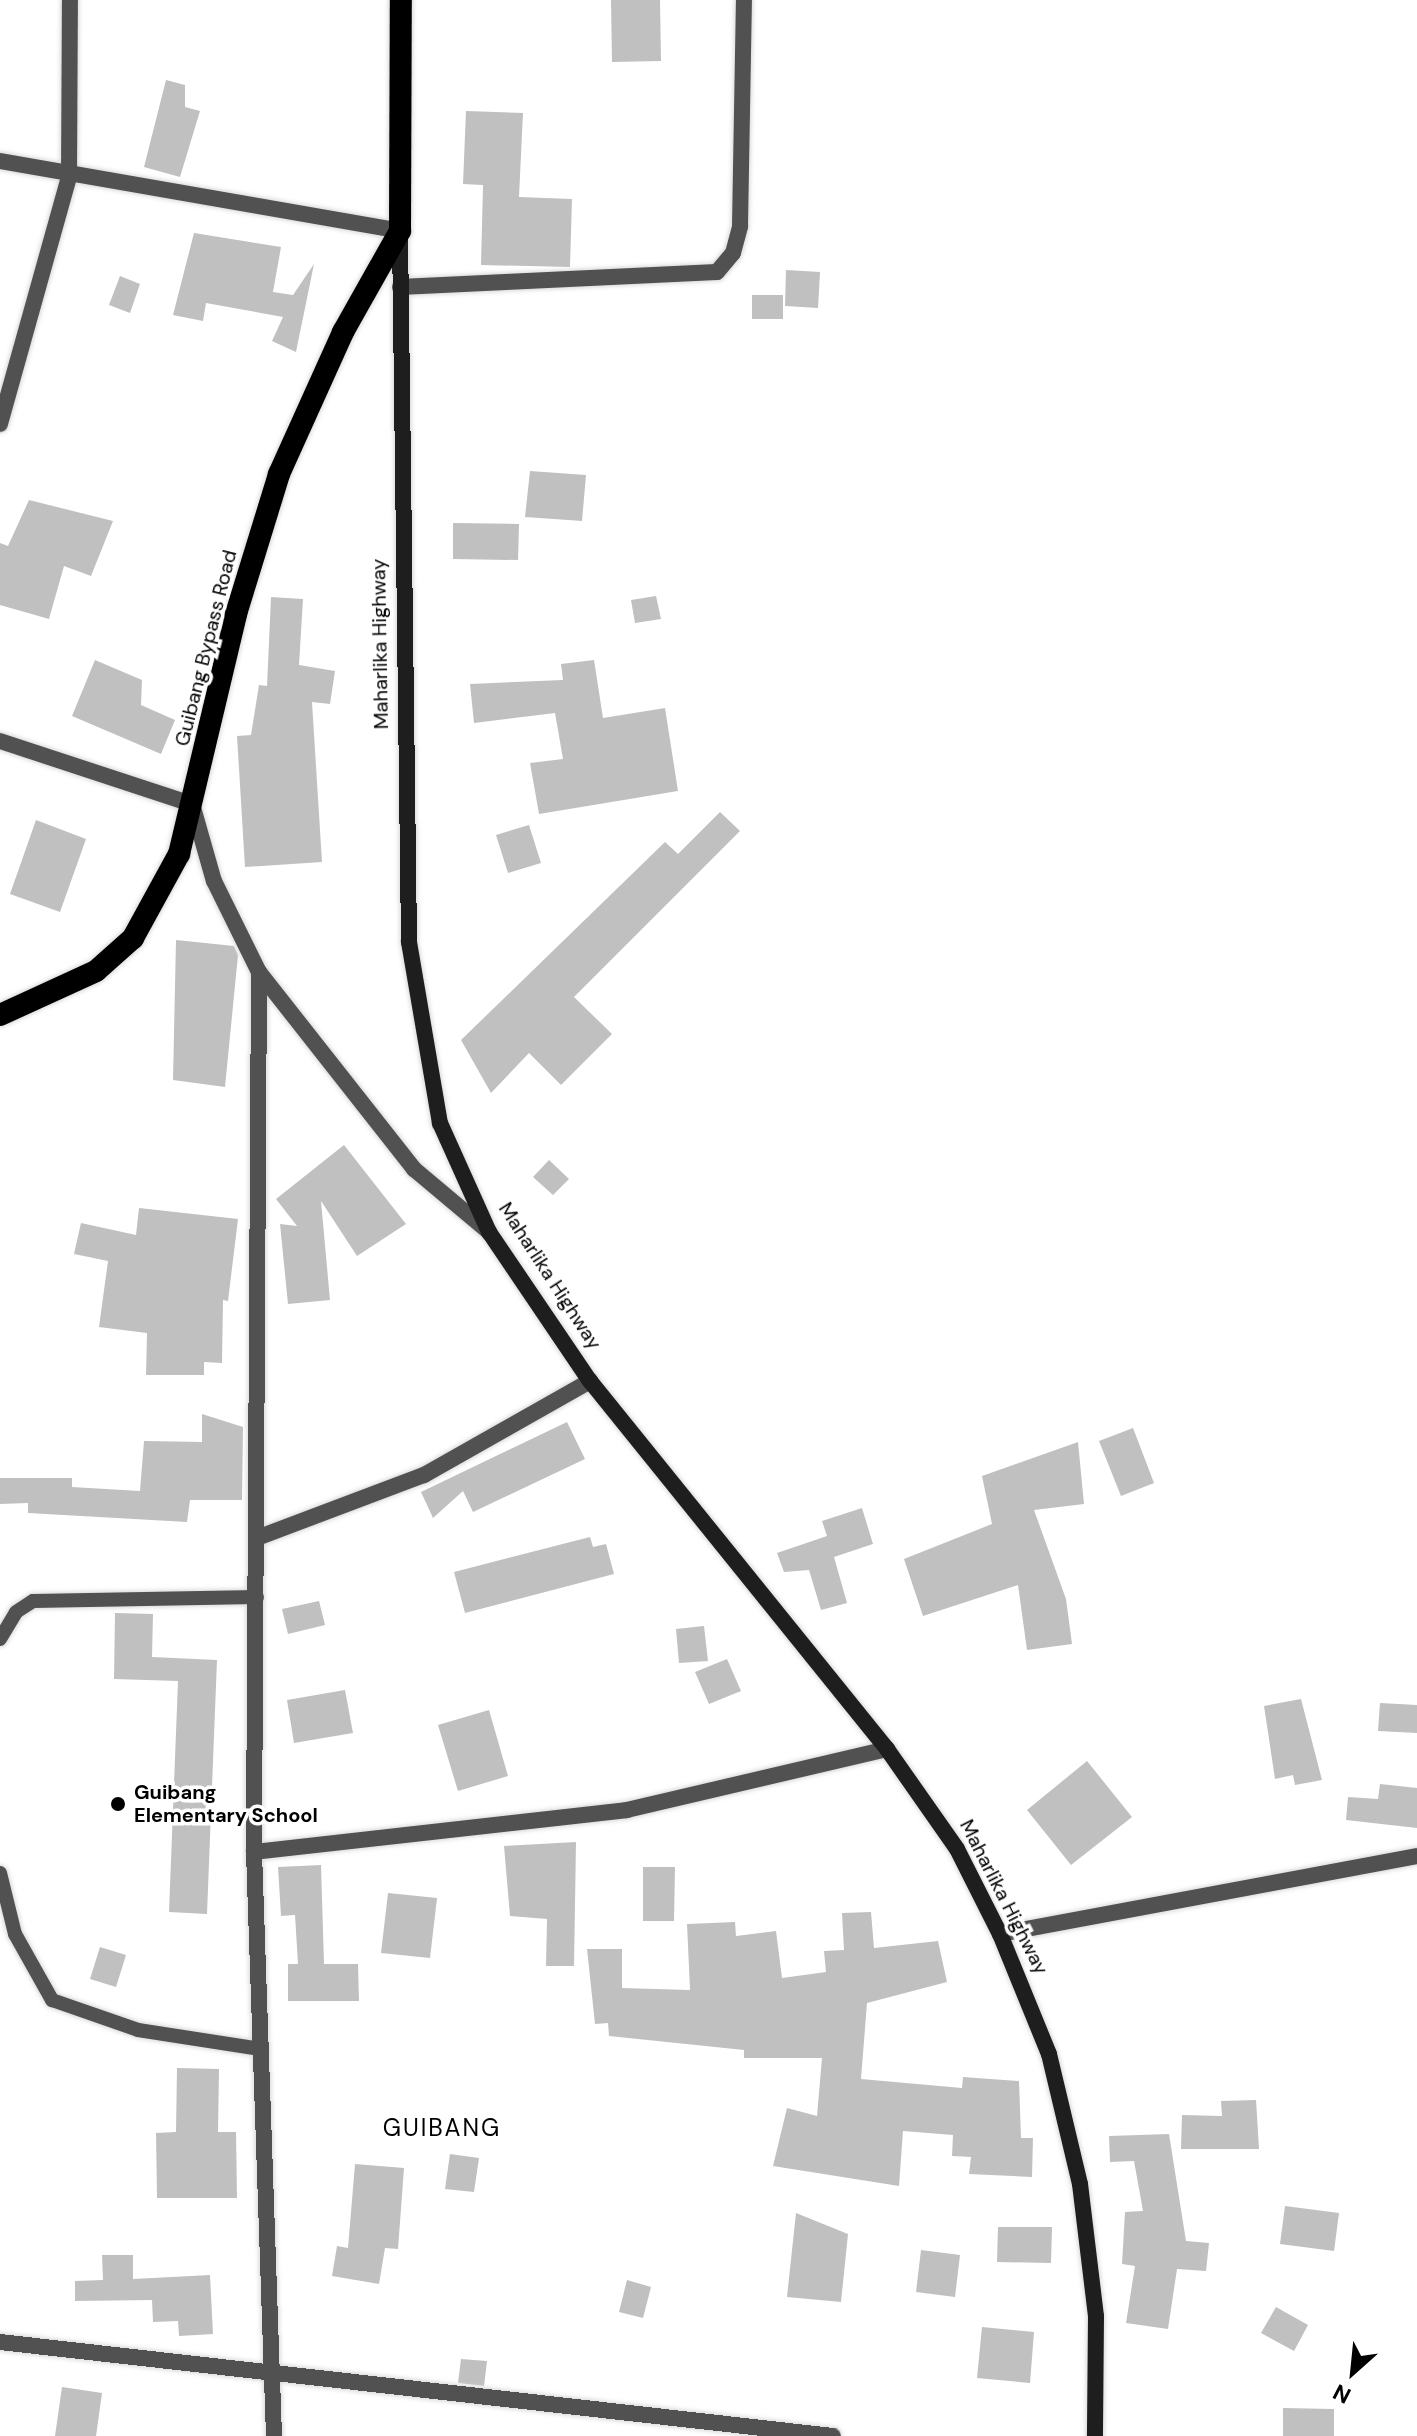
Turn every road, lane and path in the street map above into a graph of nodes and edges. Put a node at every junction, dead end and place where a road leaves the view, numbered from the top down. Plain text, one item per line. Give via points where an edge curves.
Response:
1 (70, 0) edge
2 (401, 0) edge
3 (744, 0) edge
4 (0, 161) edge
5 (69, 177) junction
6 (400, 231) junction
7 (400, 287) junction
8 (0, 424) edge
9 (0, 741) edge
10 (192, 804) junction
11 (259, 972) junction
12 (0, 1015) edge
13 (489, 1232) junction
14 (590, 1381) junction
15 (257, 1538) junction
16 (257, 1597) junction
17 (0, 1639) edge
18 (887, 1749) junction
19 (254, 1852) junction
20 (1417, 1856) edge
21 (0, 1873) edge
22 (1000, 1934) junction
23 (261, 2049) junction
24 (0, 2342) edge
25 (277, 2376) junction
26 (274, 2436) edge
27 (833, 2436) edge
28 (1095, 2436) edge

1 - 5 street
2 - 6 highway, Maharlika Highway
3 - 7 street via 740,226 733,253 717,272
4 - 5 street
5 - 6 street
5 - 8 street
6 - 7 main road, Maharlika Highway
6 - 10 highway, Guibang Bypass Road via 343,332 279,474 236,614
7 - 13 main road, Maharlika Highway via 409,942 440,1123
9 - 10 street
10 - 11 street via 214,881
10 - 12 highway, Guibang Bypass Road via 169,878 133,938 96,971
11 - 13 street via 414,1169
11 - 15 street
13 - 14 main road, Maharlika Highway
14 - 15 street via 424,1475
14 - 18 main road, Maharlika Highway
15 - 16 street
16 - 17 lane via 33,1601 16,1612
16 - 19 street
18 - 19 street via 627,1810
18 - 22 main road, Maharlika Highway via 957,1849
19 - 23 street
20 - 22 street
21 - 23 lane via 21,1948 52,2000 138,2030
22 - 28 main road, Maharlika Highway via 1049,2054 1077,2170 1095,2300
23 - 25 street
24 - 25 street
25 - 26 street
25 - 27 street

